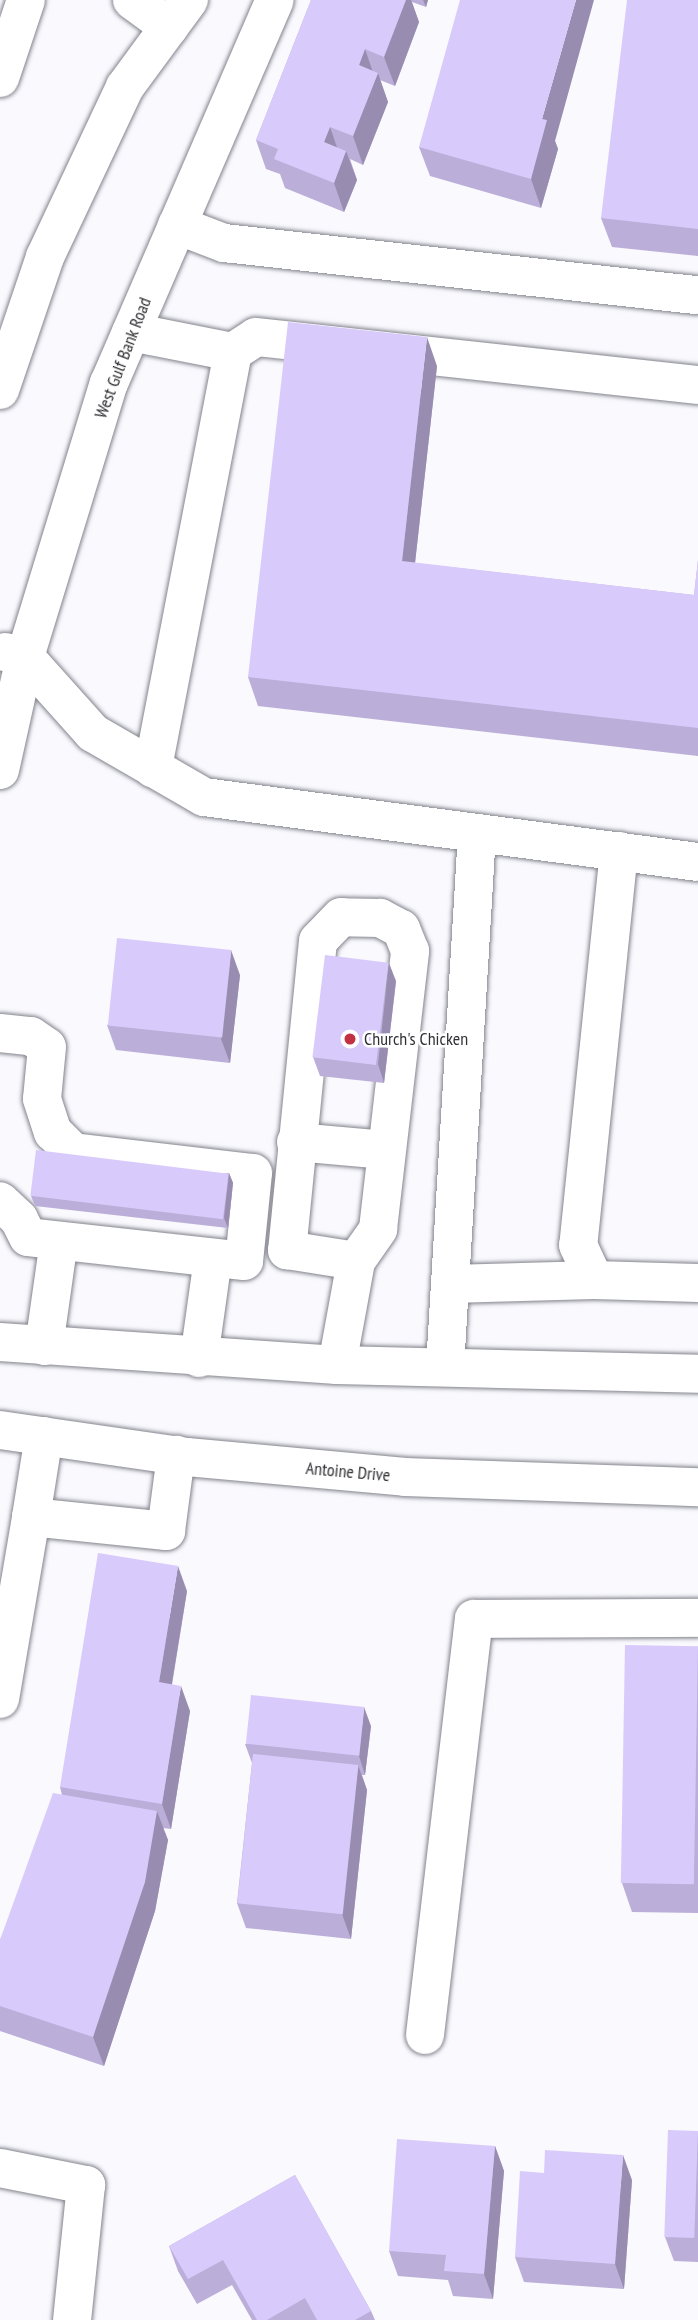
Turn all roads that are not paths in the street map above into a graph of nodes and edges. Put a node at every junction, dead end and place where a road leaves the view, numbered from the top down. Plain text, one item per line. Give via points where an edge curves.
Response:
1 (26, 0) edge
2 (132, 0) edge
3 (275, 0) edge
4 (179, 13) edge
5 (0, 78) edge
6 (177, 225) junction
7 (698, 295) edge
8 (131, 332) junction
9 (233, 352) junction
10 (698, 385) edge
11 (0, 390) edge
12 (13, 654) edge
13 (153, 768) junction
14 (0, 770) edge
15 (477, 833) junction
16 (619, 851) junction
17 (698, 862) edge
18 (0, 1033) edge
19 (296, 1142) junction
20 (386, 1150) junction
21 (0, 1201) edge
22 (59, 1241) junction
23 (213, 1258) junction
24 (356, 1261) junction
25 (594, 1280) junction
26 (698, 1283) edge
27 (450, 1284) junction
28 (0, 1342) edge
29 (44, 1346) junction
30 (199, 1358) junction
31 (337, 1366) junction
32 (445, 1367) junction
33 (698, 1374) edge
34 (0, 1430) edge
35 (44, 1436) junction
36 (176, 1455) junction
37 (698, 1488) edge
38 (31, 1517) junction
39 (9, 1588) edge
40 (698, 1618) edge
41 (0, 1699) edge
42 (425, 2035) dead end
43 (0, 2168) edge
44 (72, 2320) edge

1 - 5 main road
2 - 4 main road
3 - 6 main road, West Gulf Bank Road
4 - 11 main road via 125,88 51,245
6 - 7 main road via 224,243
6 - 8 main road, West Gulf Bank Road
8 - 9 main road
8 - 12 main road, West Gulf Bank Road
9 - 10 main road via 256,337
9 - 13 main road
12 - 13 main road via 93,733
12 - 14 main road, West Gulf Bank Road
13 - 15 main road via 204,797
15 - 16 main road
15 - 27 main road
16 - 17 main road
16 - 25 main road via 578,1245
18 - 23 main road via 31,1036 47,1047 42,1099 52,1132 73,1152 253,1173 244,1261
19 - 20 main road
19 - 20 main road via 318,940 341,917 380,918 401,929 410,951
19 - 24 main road via 287,1250
20 - 24 main road via 378,1229
21 - 22 main road via 19,1219 28,1237
22 - 23 main road
22 - 29 main road
23 - 30 main road
24 - 31 main road
25 - 26 main road
25 - 27 main road
27 - 32 main road
28 - 29 main road
29 - 30 main road
30 - 31 main road
31 - 32 main road
32 - 33 main road
34 - 35 main road, Antoine Drive
35 - 36 main road, Antoine Drive
35 - 38 main road
36 - 37 main road, Antoine Drive via 405,1477
36 - 38 main road via 166,1531
38 - 39 main road
39 - 41 main road
40 - 42 main road via 474,1619
43 - 44 main road via 86,2186

